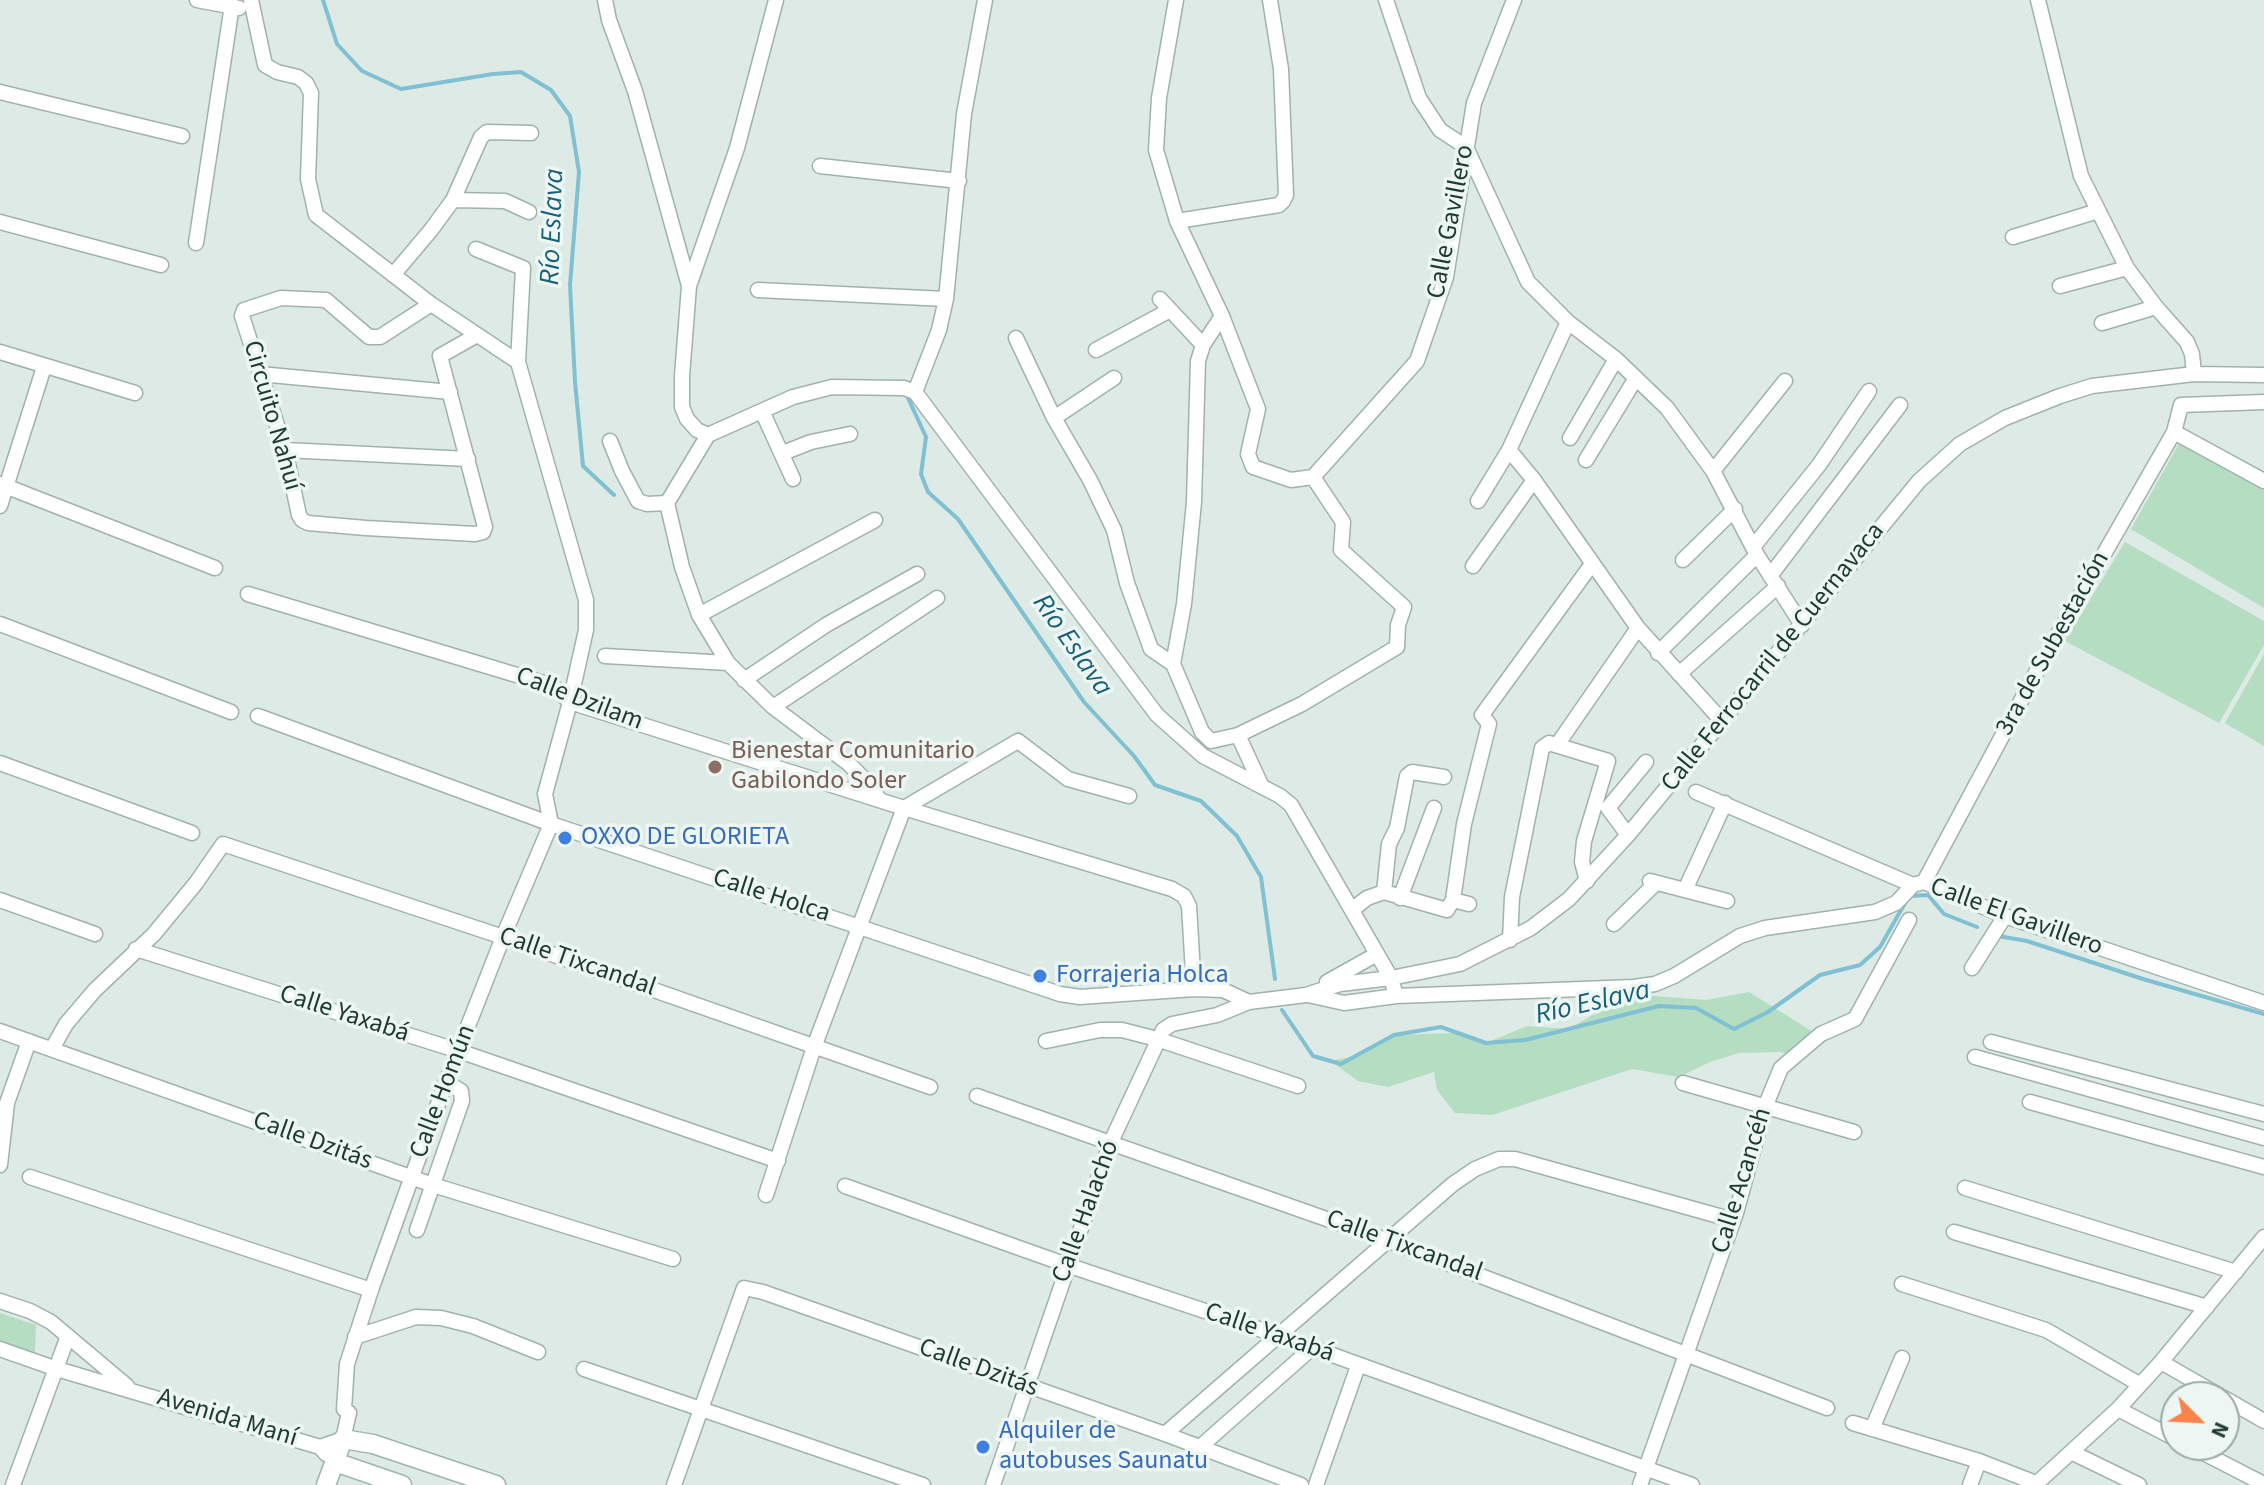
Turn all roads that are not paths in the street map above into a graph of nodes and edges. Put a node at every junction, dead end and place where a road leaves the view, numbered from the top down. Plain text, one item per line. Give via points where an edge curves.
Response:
1 (251, 0) edge
2 (605, 0) edge
3 (776, 0) edge
4 (985, 0) edge
5 (1176, 0) edge
6 (1270, 0) edge
7 (1386, 0) edge
8 (1514, 0) edge
9 (2038, 0) edge
10 (205, 1) edge
11 (232, 5) junction
12 (254, 18) junction
13 (0, 92) edge
14 (531, 133) dead end
15 (182, 136) dead end
16 (1466, 147) junction
17 (820, 166) dead end
18 (959, 181) junction
19 (453, 200) junction
20 (2098, 211) junction
21 (529, 212) dead end
22 (1177, 221) junction
23 (0, 222) edge
24 (2013, 237) dead end
25 (196, 243) dead end
26 (476, 249) dead end
27 (161, 265) dead end
28 (2127, 268) junction
29 (393, 275) junction
30 (689, 286) junction
31 (2060, 286) dead end
32 (758, 290) dead end
33 (946, 299) junction
34 (431, 304) junction
35 (2156, 307) junction
36 (1222, 316) junction
37 (1568, 322) junction
38 (2102, 323) dead end
39 (477, 335) junction
40 (1016, 338) dead end
41 (1203, 345) junction
42 (1096, 350) dead end
43 (0, 352) edge
44 (1616, 359) junction
45 (518, 362) junction
46 (44, 367) junction
47 (260, 374) junction
48 (2194, 374) junction
49 (2264, 375) edge
50 (1114, 378) dead end
51 (1636, 378) junction
52 (1785, 381) dead end
53 (1869, 391) dead end
54 (450, 392) junction
55 (915, 392) junction
56 (135, 393) dead end
57 (2264, 402) edge
58 (1900, 405) dead end
59 (762, 411) junction
60 (1054, 418) junction
61 (2174, 432) junction
62 (850, 434) dead end
63 (708, 435) junction
64 (1570, 438) dead end
65 (610, 441) dead end
66 (285, 450) junction
67 (1509, 450) junction
68 (783, 453) junction
69 (468, 459) junction
70 (1586, 460) dead end
71 (1713, 471) junction
72 (1313, 477) junction
73 (793, 479) dead end
74 (1534, 480) junction
75 (2264, 481) edge
76 (3, 485) edge
77 (1478, 501) dead end
78 (667, 503) junction
79 (0, 506) edge
80 (1735, 509) junction
81 (875, 520) dead end
82 (1755, 551) junction
83 (1683, 560) dead end
84 (1592, 564) junction
85 (1473, 566) dead end
86 (215, 568) dead end
87 (917, 574) dead end
88 (1774, 581) junction
89 (248, 594) dead end
90 (937, 598) dead end
91 (699, 615) junction
92 (0, 624) edge
93 (1802, 625) junction
94 (1638, 628) junction
95 (1658, 653) junction
96 (605, 656) dead end
97 (728, 663) junction
98 (1173, 664) junction
99 (1679, 674) junction
100 (744, 680) junction
101 (570, 702) junction
102 (773, 707) junction
103 (231, 712) dead end
104 (258, 716) dead end
105 (1723, 722) junction
106 (1238, 735) junction
107 (1553, 744) junction
108 (1646, 762) dead end
109 (0, 763) edge
110 (1444, 777) dead end
111 (1262, 787) junction
112 (1696, 792) dead end
113 (1129, 796) dead end
114 (880, 801) junction
115 (1725, 803) junction
116 (904, 808) junction
117 (1434, 808) dead end
118 (551, 824) junction
119 (192, 833) dead end
120 (1628, 835) junction
121 (1587, 881) junction
122 (1919, 884) junction
123 (1685, 890) junction
124 (1384, 892) junction
125 (1400, 898) junction
126 (0, 900) edge
127 (1453, 900) junction
128 (1727, 901) dead end
129 (1469, 904) dead end
130 (1352, 910) junction
131 (2005, 916) junction
132 (1909, 920) dead end
133 (1614, 924) dead end
134 (858, 926) junction
135 (95, 934) dead end
136 (503, 937) junction
137 (1510, 940) junction
138 (136, 949) junction
139 (1377, 954) junction
140 (1972, 968) dead end
141 (1391, 978) junction
142 (1194, 989) junction
143 (1306, 995) junction
144 (1396, 996) junction
145 (1249, 1002) junction
146 (2264, 1003) edge
147 (0, 1031) edge
148 (1157, 1039) junction
149 (29, 1041) junction
150 (1046, 1041) dead end
151 (1991, 1042) dead end
152 (814, 1047) junction
153 (52, 1049) junction
154 (459, 1051) junction
155 (1975, 1057) dead end
156 (446, 1082) junction
157 (1683, 1083) dead end
158 (1298, 1086) dead end
159 (930, 1087) dead end
160 (977, 1096) dead end
161 (2030, 1102) dead end
162 (1765, 1107) junction
163 (2264, 1114) edge
164 (1854, 1132) dead end
165 (2264, 1138) edge
166 (1110, 1144) junction
167 (778, 1161) junction
168 (0, 1165) edge
169 (2264, 1167) edge
170 (30, 1177) dead end
171 (411, 1178) junction
172 (433, 1185) junction
173 (845, 1186) dead end
174 (1965, 1188) dead end
175 (766, 1195) dead end
176 (1733, 1220) junction
177 (417, 1230) dead end
178 (1954, 1232) dead end
179 (2264, 1237) edge
180 (1389, 1241) junction
181 (673, 1259) dead end
182 (1067, 1265) junction
183 (2236, 1272) junction
184 (1902, 1284) dead end
185 (371, 1290) junction
186 (0, 1301) edge
187 (2207, 1307) junction
188 (68, 1336) junction
189 (1280, 1336) junction
190 (355, 1337) junction
191 (1312, 1348) junction
192 (0, 1349) edge
193 (538, 1352) dead end
194 (1687, 1353) junction
195 (1902, 1358) dead end
196 (2161, 1362) junction
197 (1358, 1366) junction
198 (57, 1369) junction
199 (584, 1369) dead end
200 (2194, 1381) edge
201 (2139, 1384) junction
202 (1028, 1387) junction
203 (134, 1391) junction
204 (1827, 1408) dead end
205 (2240, 1408) edge
206 (701, 1409) junction
207 (2118, 1409) junction
208 (2264, 1421) edge
209 (1853, 1423) dead end
210 (1872, 1429) junction
211 (2160, 1431) edge
212 (1165, 1434) junction
213 (343, 1439) junction
214 (320, 1447) junction
215 (1200, 1447) junction
216 (2071, 1452) junction
217 (1979, 1461) junction
218 (2219, 1461) edge
219 (335, 1462) junction
220 (1646, 1469) junction
221 (0, 1483) edge
222 (2036, 1484) edge
223 (2264, 1484) edge
224 (10, 1485) edge
225 (326, 1485) edge
226 (402, 1485) edge
227 (496, 1485) edge
228 (674, 1485) edge
229 (923, 1485) edge
230 (993, 1485) edge
231 (1301, 1485) edge
232 (1316, 1485) edge
233 (1640, 1485) edge
234 (1692, 1485) edge
235 (1970, 1485) edge
236 (2139, 1485) edge

1 - 12 street
2 - 30 street
3 - 30 street via 737,148
4 - 18 street via 964,114
5 - 22 street via 1156,150
6 - 22 street via 1281,69 1286,195 1279,205
7 - 16 street via 1419,98 1440,130
8 - 16 street, Calle Gavillero via 1474,103
9 - 20 street via 2081,176
10 - 11 street
11 - 12 street
11 - 25 street
12 - 29 street via 265,65 298,77 311,93 308,179 316,215
13 - 15 street
14 - 19 street via 487,132 481,137
16 - 37 street via 1528,282
16 - 72 street, Calle Gavillero via 1446,277 1417,361
17 - 18 street
18 - 33 street
19 - 21 street via 505,201
19 - 29 street
20 - 24 street
20 - 28 street
22 - 36 street
23 - 27 street
26 - 45 street, Calle Homún via 523,268
28 - 31 street
28 - 35 street
29 - 34 street
30 - 63 street via 682,407 697,430
32 - 33 street
33 - 55 street
34 - 39 street
34 - 47 street, Circuito Nahuí via 380,337 369,337 326,300 281,298 250,306 242,316
35 - 38 street
35 - 48 street via 2187,342
36 - 41 street
36 - 72 street via 1258,409 1248,454 1253,467 1291,480
37 - 44 street
37 - 67 street
39 - 45 street
39 - 54 street, Circuito Nahuí via 440,356
40 - 60 street
41 - 42 street via 1165,304
41 - 98 street via 1198,361 1194,502
43 - 46 street
44 - 51 street
44 - 64 street
45 - 101 street, Calle Homún via 586,600 586,630
46 - 56 street
46 - 76 street
47 - 54 street
47 - 66 street, Circuito Nahuí
48 - 49 street, Calle Ferrocarril de Cuernavaca
48 - 93 street, Calle Ferrocarril de Cuernavaca via 2092,386 2005,418 1960,444 1919,481
50 - 60 street
51 - 70 street
51 - 71 street via 1667,408
52 - 71 street
53 - 82 street
54 - 69 street, Circuito Nahuí
55 - 59 street via 832,387
55 - 111 street via 1157,715 1203,756
57 - 61 street, 3ra de Subestación via 2181,405
58 - 88 street
59 - 63 street
59 - 68 street
60 - 98 street via 1114,530 1151,649
61 - 75 street
61 - 122 street, 3ra de Subestación
62 - 68 street
63 - 78 street
65 - 78 street via 638,501
66 - 69 street
66 - 69 street, Circuito Nahuí via 299,515 308,523 475,534 485,527
67 - 74 street
67 - 77 street
68 - 73 street
71 - 80 street
72 - 106 street via 1343,522 1341,550 1404,607 1397,647
74 - 84 street
74 - 85 street
76 - 79 street
76 - 86 street
78 - 91 street
80 - 82 street
80 - 83 street
81 - 91 street
82 - 88 street
82 - 95 street
84 - 94 street
84 - 127 street via 1482,715 1489,724 1464,824
87 - 100 street via 826,625
88 - 93 street
88 - 99 street
89 - 101 street, Calle Dzilam via 553,686
90 - 102 street
91 - 97 street
92 - 103 street
93 - 105 street, Calle Ferrocarril de Cuernavaca
94 - 95 street
94 - 107 street
95 - 99 street
96 - 97 street
97 - 100 street
98 - 106 street via 1205,737 1218,742
99 - 105 street
100 - 102 street
101 - 114 street, Calle Dzilam
101 - 118 street, Calle Homún via 545,794
102 - 114 street via 849,764
104 - 118 street, Calle Holca
105 - 120 street, Calle Ferrocarril de Cuernavaca
106 - 111 street
107 - 121 street via 1605,758 1609,765 1584,841
107 - 137 street via 1542,748 1512,897
108 - 120 street via 1608,808
109 - 119 street
110 - 124 street via 1412,772 1407,776 1389,844
111 - 130 street via 1291,805
112 - 115 street
113 - 116 street via 1068,779 1018,741
114 - 116 street, Calle Dzilam
115 - 122 street
115 - 123 street
116 - 134 street
116 - 142 street, Calle Dzilam via 1184,896 1192,920
117 - 125 street
118 - 134 street, Calle Holca
118 - 136 street, Calle Homún
120 - 121 street, Calle Ferrocarril de Cuernavaca
121 - 137 street, Calle Ferrocarril de Cuernavaca via 1552,914
122 - 131 street, Calle El Gavillero
122 - 144 street, Calle El Gavillero via 1875,912 1740,936 1655,984
123 - 128 street
123 - 133 street via 1653,882
124 - 125 street
124 - 130 street
125 - 127 street via 1443,911
126 - 135 street
127 - 129 street
130 - 139 street
131 - 140 street
131 - 146 street, Calle El Gavillero
132 - 162 street, Calle Acancéh via 1855,1019 1821,1034 1781,1068
134 - 142 street, Calle Holca via 1060,994
134 - 152 street
136 - 138 street, Calle Tixcandal via 223,844 163,924
136 - 152 street, Calle Tixcandal
136 - 154 street, Calle Homún
137 - 141 street, Calle Ferrocarril de Cuernavaca via 1460,964
138 - 153 street via 66,1024
138 - 154 street, Calle Yaxabá
139 - 141 street
139 - 143 street
141 - 143 street, Calle Ferrocarril de Cuernavaca via 1340,984
141 - 144 street
142 - 145 street via 1223,990
143 - 144 street, Calle El Gavillero via 1344,1003
143 - 145 street
145 - 148 street via 1172,1024
147 - 149 street, Calle Dzitás
148 - 150 street via 1100,1030
148 - 158 street
148 - 166 street, Calle Halachó
149 - 153 street, Calle Dzitás
149 - 168 street via 7,1103
151 - 163 street
152 - 159 street, Calle Tixcandal
152 - 167 street
153 - 171 street, Calle Dzitás
154 - 156 street, Calle Homún
154 - 167 street, Calle Yaxabá
155 - 165 street
156 - 171 street, Calle Homún
156 - 172 street via 463,1095
157 - 162 street
160 - 166 street, Calle Tixcandal
161 - 169 street
162 - 164 street
162 - 176 street, Calle Acancéh
166 - 180 street, Calle Tixcandal
166 - 182 street, Calle Halachó
167 - 175 street
170 - 185 street
171 - 172 street, Calle Dzitás
171 - 185 street, Calle Homún
172 - 177 street
172 - 181 street, Calle Dzitás
173 - 182 street, Calle Yaxabá
174 - 183 street
176 - 180 street via 1515,1159 1499,1159 1453,1184
176 - 194 street, Calle Acancéh
178 - 187 street
179 - 183 street
180 - 189 street
180 - 194 street, Calle Tixcandal
182 - 189 street, Calle Yaxabá
182 - 202 street, Calle Halachó
183 - 187 street
184 - 201 street via 2046,1330
185 - 190 street, Calle Homún
186 - 188 street, Avenida Maní via 30,1311
187 - 196 street
188 - 198 street
188 - 203 street, Avenida Maní
189 - 191 street, Calle Yaxabá
189 - 212 street
190 - 193 street via 416,1317 441,1318
190 - 213 street, Calle Homún via 347,1364 344,1409 349,1413
191 - 197 street, Calle Yaxabá
191 - 215 street
192 - 198 street, Avenida Maní
194 - 204 street, Calle Tixcandal
194 - 220 street, Calle Acancéh
195 - 210 street
196 - 200 street
196 - 201 street
197 - 220 street, Calle Yaxabá
197 - 232 street
198 - 203 street, Avenida Maní
198 - 224 street
199 - 206 street
201 - 207 street
202 - 206 street, Calle Dzitás via 744,1288
202 - 212 street, Calle Dzitás
202 - 230 street, Calle Halachó
203 - 214 street, Avenida Maní
205 - 208 street
206 - 228 street
206 - 229 street
207 - 211 street
207 - 216 street
209 - 210 street
210 - 217 street
212 - 215 street, Calle Dzitás
213 - 214 street, Avenida Maní
213 - 219 street, Calle Homún
213 - 227 street
214 - 219 street, Avenida Maní
215 - 231 street, Calle Dzitás
216 - 222 street
216 - 236 street
217 - 222 street
217 - 235 street
218 - 223 street
219 - 225 street, Calle Homún
219 - 226 street, Avenida Maní
220 - 233 street, Calle Acancéh
220 - 234 street, Calle Yaxabá
221 - 224 street

